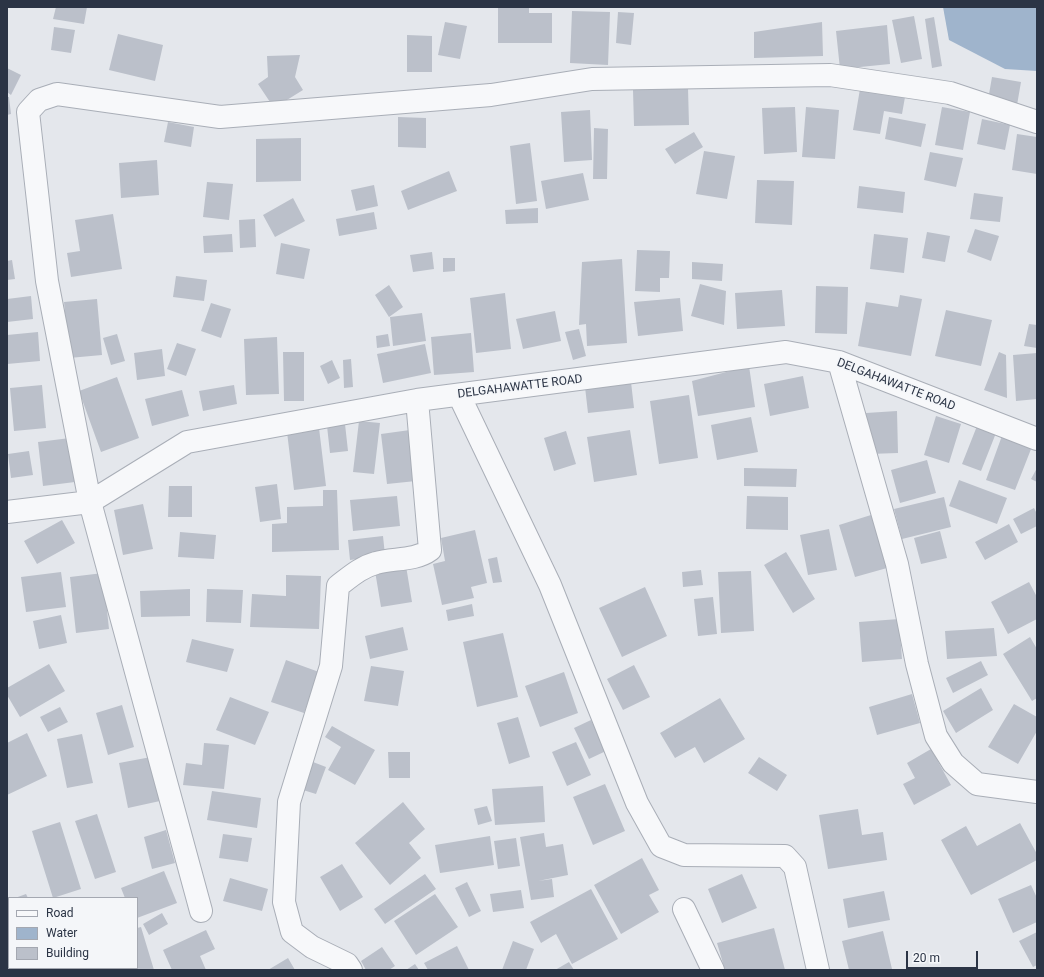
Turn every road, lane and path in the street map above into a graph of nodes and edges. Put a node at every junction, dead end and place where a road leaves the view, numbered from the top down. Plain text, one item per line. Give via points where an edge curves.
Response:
1 (1037, 122) edge
2 (839, 362) junction
3 (459, 395) junction
4 (417, 400) junction
5 (1037, 439) edge
6 (90, 502) junction
7 (7, 512) edge
8 (1037, 792) edge
9 (684, 909) dead end
10 (201, 911) dead end
11 (351, 970) edge
12 (713, 970) edge
13 (818, 970) edge

1 - 6 street via 950,93 830,75 592,79 491,95 220,117 57,94 38,100 28,112 47,282
2 - 3 street, DELGAHAWATTE ROAD via 786,352
2 - 5 street, DELGAHAWATTE ROAD
2 - 8 street via 897,564 917,664 936,736 953,763 977,784
3 - 4 street, DELGAHAWATTE ROAD
3 - 13 street via 550,585 637,803 661,846 684,855 785,856 795,867
4 - 6 street, DELGAHAWATTE ROAD via 186,442
4 - 11 street via 430,550 423,555 375,563 354,572 338,586 331,666 289,802 284,902 292,932 312,947 347,964
6 - 7 street, DELGAHAWATTE ROAD
6 - 10 street
9 - 12 street

